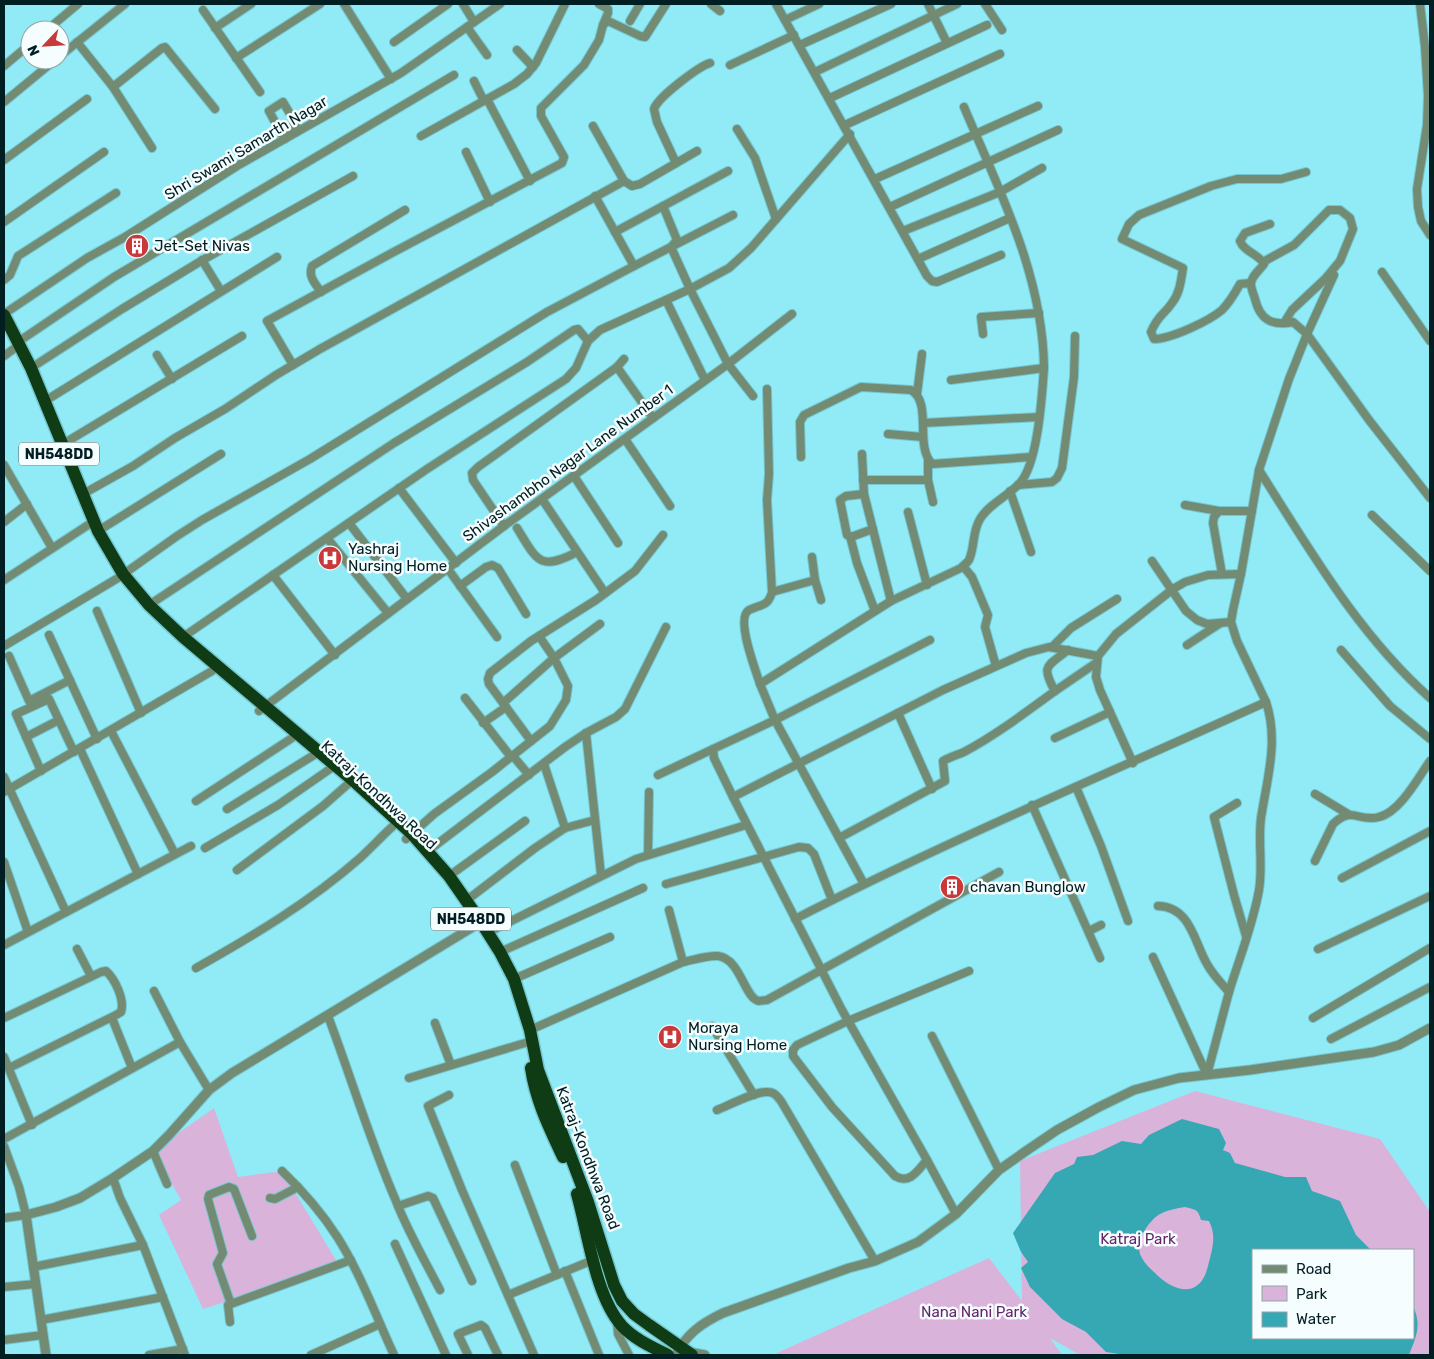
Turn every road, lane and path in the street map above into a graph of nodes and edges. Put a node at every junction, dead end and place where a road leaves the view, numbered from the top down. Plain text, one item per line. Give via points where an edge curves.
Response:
1 (78, 4) edge
2 (125, 4) edge
3 (251, 4) edge
4 (320, 4) edge
5 (344, 4) edge
6 (448, 4) edge
7 (463, 4) edge
8 (500, 4) edge
9 (565, 4) edge
10 (599, 4) edge
11 (640, 4) edge
12 (664, 4) edge
13 (711, 4) edge
14 (776, 4) edge
15 (819, 4) edge
16 (891, 4) edge
17 (928, 4) edge
18 (957, 4) edge
19 (997, 4) edge
20 (1420, 4) edge
21 (987, 7) edge
22 (203, 10) dead end
23 (720, 12) dead end
24 (934, 15) junction
25 (59, 20) edge
26 (785, 20) junction
27 (630, 21) dead end
28 (474, 22) junction
29 (603, 25) junction
30 (987, 26) dead end
31 (467, 27) junction
32 (215, 28) junction
33 (1002, 30) dead end
34 (794, 35) junction
35 (77, 42) junction
36 (394, 42) dead end
37 (947, 43) junction
38 (800, 45) junction
39 (70, 48) edge
40 (517, 50) dead end
41 (20, 52) edge
42 (1000, 54) dead end
43 (487, 55) dead end
44 (236, 58) junction
45 (710, 63) dead end
46 (4, 66) edge
47 (730, 66) dead end
48 (533, 67) junction
49 (43, 70) edge
50 (815, 72) junction
51 (454, 75) dead end
52 (391, 79) junction
53 (474, 81) dead end
54 (113, 87) junction
55 (260, 92) dead end
56 (830, 98) junction
57 (87, 99) dead end
58 (486, 100) junction
59 (4, 102) edge
60 (1038, 106) dead end
61 (964, 107) dead end
62 (215, 109) dead end
63 (594, 126) dead end
64 (845, 126) junction
65 (737, 129) dead end
66 (1058, 130) dead end
67 (975, 133) junction
68 (850, 134) junction
69 (421, 136) dead end
70 (152, 148) dead end
71 (697, 151) dead end
72 (104, 152) dead end
73 (466, 152) dead end
74 (4, 160) edge
75 (676, 163) junction
76 (988, 163) junction
77 (1042, 168) dead end
78 (728, 172) dead end
79 (1306, 172) dead end
80 (353, 176) dead end
81 (875, 180) junction
82 (530, 181) junction
83 (624, 181) junction
84 (1000, 192) junction
85 (116, 193) dead end
86 (595, 196) junction
87 (490, 202) junction
88 (663, 206) junction
89 (890, 207) junction
90 (405, 210) dead end
91 (732, 216) dead end
92 (1010, 218) junction
93 (776, 219) junction
94 (4, 222) edge
95 (1270, 224) dead end
96 (903, 231) junction
97 (615, 232) junction
98 (1430, 235) edge
99 (671, 247) junction
100 (1002, 255) dead end
101 (277, 256) dead end
102 (918, 258) junction
103 (202, 260) junction
104 (1263, 262) junction
105 (634, 266) junction
106 (1382, 272) dead end
107 (1334, 275) dead end
108 (4, 280) edge
109 (1251, 283) junction
110 (690, 289) junction
111 (221, 291) junction
112 (321, 292) junction
113 (666, 300) junction
114 (1039, 313) junction
115 (4, 314) edge
116 (792, 314) dead end
117 (1284, 323) junction
118 (4, 328) edge
119 (983, 334) dead end
120 (1307, 334) junction
121 (242, 336) dead end
122 (1075, 336) dead end
123 (588, 341) junction
124 (1430, 341) edge
125 (16, 345) junction
126 (922, 354) dead end
127 (157, 355) dead end
128 (4, 356) edge
129 (624, 359) dead end
130 (728, 364) junction
131 (293, 365) junction
132 (617, 367) junction
133 (31, 368) junction
134 (1044, 368) junction
135 (172, 379) junction
136 (705, 380) junction
137 (951, 380) dead end
138 (767, 388) dead end
139 (917, 394) junction
140 (753, 396) dead end
141 (45, 401) junction
142 (1039, 417) junction
143 (653, 418) junction
144 (923, 423) junction
145 (888, 434) dead end
146 (923, 437) junction
147 (625, 439) junction
148 (63, 444) junction
149 (221, 454) dead end
150 (862, 454) dead end
151 (801, 457) dead end
152 (1031, 457) junction
153 (928, 460) junction
154 (4, 465) edge
155 (1259, 470) junction
156 (574, 476) junction
157 (863, 480) junction
158 (928, 480) junction
159 (1018, 485) junction
160 (400, 488) junction
161 (1010, 491) junction
162 (83, 494) junction
163 (864, 494) junction
164 (1430, 498) edge
165 (542, 499) junction
166 (933, 502) dead end
167 (27, 504) junction
168 (1185, 505) dead end
169 (670, 506) dead end
170 (1219, 511) junction
171 (1252, 511) junction
172 (908, 512) dead end
173 (1372, 515) dead end
174 (4, 522) edge
175 (349, 523) junction
176 (504, 526) junction
177 (93, 528) junction
178 (517, 528) dead end
179 (873, 529) junction
180 (663, 535) dead end
181 (850, 536) junction
182 (327, 538) junction
183 (618, 543) dead end
184 (52, 548) junction
185 (577, 552) junction
186 (1031, 552) dead end
187 (812, 558) dead end
188 (1152, 561) dead end
189 (456, 563) junction
190 (963, 566) junction
191 (448, 569) junction
192 (1430, 571) edge
193 (1222, 574) junction
194 (1241, 574) junction
195 (273, 575) junction
196 (121, 576) junction
197 (4, 580) edge
198 (815, 580) junction
199 (927, 585) junction
200 (460, 586) junction
201 (1173, 589) junction
202 (772, 592) junction
203 (605, 593) junction
204 (407, 599) junction
205 (1117, 599) dead end
206 (821, 600) dead end
207 (891, 600) junction
208 (148, 605) junction
209 (97, 611) dead end
210 (875, 611) junction
211 (388, 613) junction
212 (526, 614) dead end
213 (1231, 622) junction
214 (600, 624) dead end
215 (1219, 624) junction
216 (666, 627) dead end
217 (50, 636) dead end
218 (539, 636) junction
219 (183, 637) junction
220 (498, 637) dead end
221 (930, 640) dead end
222 (4, 646) edge
223 (1187, 646) dead end
224 (1052, 647) junction
225 (1068, 650) junction
226 (1341, 650) dead end
227 (334, 655) junction
228 (9, 656) dead end
229 (554, 658) junction
230 (1097, 660) junction
231 (996, 666) junction
232 (212, 671) junction
233 (70, 680) junction
234 (760, 684) junction
235 (1054, 691) junction
236 (464, 698) dead end
237 (1430, 698) edge
238 (1266, 702) junction
239 (505, 705) junction
240 (262, 709) junction
241 (1110, 712) junction
242 (141, 713) junction
243 (898, 713) junction
244 (59, 720) junction
245 (775, 720) junction
246 (484, 722) junction
247 (111, 730) junction
248 (586, 733) junction
249 (26, 737) junction
250 (97, 738) junction
251 (292, 738) junction
252 (1055, 738) dead end
253 (1430, 739) edge
254 (532, 741) junction
255 (713, 749) junction
256 (77, 750) junction
257 (314, 755) junction
258 (512, 756) junction
259 (1430, 761) edge
260 (1132, 763) junction
261 (544, 764) junction
262 (798, 764) junction
263 (330, 769) junction
264 (40, 771) junction
265 (658, 775) dead end
266 (528, 776) junction
267 (4, 777) edge
268 (348, 784) junction
269 (1076, 787) junction
270 (932, 789) junction
271 (6, 791) edge
272 (649, 792) dead end
273 (1315, 794) dead end
274 (732, 797) junction
275 (196, 801) dead end
276 (1237, 803) dead end
277 (1032, 805) junction
278 (227, 809) dead end
279 (1348, 814) junction
280 (595, 820) junction
281 (525, 821) dead end
282 (746, 825) junction
283 (393, 826) junction
284 (564, 828) junction
285 (1430, 831) edge
286 (409, 837) junction
287 (839, 838) junction
288 (191, 846) dead end
289 (204, 848) dead end
290 (428, 851) junction
291 (175, 854) junction
292 (648, 855) junction
293 (763, 857) junction
294 (1315, 861) dead end
295 (4, 862) edge
296 (237, 870) dead end
297 (998, 872) dead end
298 (138, 874) junction
299 (601, 875) junction
300 (449, 876) junction
301 (1342, 878) dead end
302 (666, 884) dead end
303 (864, 884) junction
304 (643, 888) dead end
305 (1430, 896) edge
306 (467, 900) junction
307 (832, 900) junction
308 (1158, 906) dead end
309 (669, 910) dead end
310 (66, 912) junction
311 (795, 919) junction
312 (1128, 921) dead end
313 (1101, 925) dead end
314 (482, 926) junction
315 (1089, 931) junction
316 (28, 932) junction
317 (1246, 936) junction
318 (610, 937) dead end
319 (5, 942) edge
320 (77, 948) dead end
321 (1430, 948) edge
322 (1318, 950) dead end
323 (500, 952) junction
324 (1153, 957) dead end
325 (1100, 958) dead end
326 (683, 962) junction
327 (196, 968) dead end
328 (821, 970) junction
329 (969, 971) dead end
330 (91, 976) junction
331 (514, 979) junction
332 (1430, 987) edge
333 (154, 991) dead end
334 (1229, 992) junction
335 (328, 1016) junction
336 (4, 1018) edge
337 (112, 1018) junction
338 (1313, 1018) dead end
339 (848, 1021) junction
340 (435, 1023) dead end
341 (712, 1026) dead end
342 (1430, 1028) edge
343 (530, 1030) junction
344 (932, 1036) dead end
345 (1332, 1039) dead end
346 (180, 1042) junction
347 (525, 1043) junction
348 (4, 1056) edge
349 (451, 1065) junction
350 (9, 1068) junction
351 (132, 1068) junction
352 (1207, 1075) junction
353 (409, 1078) dead end
354 (209, 1090) junction
355 (449, 1094) dead end
356 (754, 1095) junction
357 (717, 1110) dead end
358 (32, 1125) junction
359 (4, 1140) edge
360 (4, 1146) edge
361 (153, 1151) junction
362 (927, 1160) junction
363 (515, 1165) dead end
364 (999, 1170) junction
365 (282, 1171) dead end
366 (113, 1178) junction
367 (168, 1184) dead end
368 (298, 1187) junction
369 (270, 1198) dead end
370 (398, 1206) junction
371 (956, 1214) junction
372 (26, 1215) junction
373 (4, 1218) edge
374 (252, 1236) dead end
375 (395, 1244) dead end
376 (143, 1245) junction
377 (351, 1260) junction
378 (593, 1260) junction
379 (875, 1261) junction
380 (33, 1267) junction
381 (566, 1272) junction
382 (557, 1275) junction
383 (472, 1281) dead end
384 (36, 1284) junction
385 (4, 1287) edge
386 (440, 1290) dead end
387 (508, 1295) junction
388 (163, 1297) junction
389 (231, 1304) junction
390 (617, 1319) junction
391 (41, 1320) junction
392 (230, 1322) dead end
393 (380, 1324) junction
394 (43, 1335) junction
395 (4, 1340) edge
396 (330, 1351) edge
397 (184, 1352) edge
398 (684, 1352) edge
399 (46, 1355) edge
400 (149, 1355) edge
401 (311, 1355) edge
402 (394, 1355) edge
403 (446, 1355) edge
404 (468, 1355) edge
405 (498, 1355) edge
406 (534, 1355) edge
407 (599, 1355) edge
408 (629, 1355) edge
409 (668, 1355) edge
410 (705, 1355) edge

1 - 25 street
2 - 35 street
3 - 32 street
4 - 44 street
5 - 52 street
6 - 36 street
7 - 28 street
8 - 28 street, Shri Swami Samarth Nagar
9 - 48 street
10 - 29 street via 608,9
11 - 27 street
12 - 29 street via 645,37 608,21
13 - 23 street
14 - 26 street
15 - 26 street
16 - 38 street
17 - 24 street
18 - 24 street
19 - 21 street
20 - 98 street via 1428,124 1417,189 1421,221
21 - 33 street
22 - 32 street
24 - 37 street
24 - 50 street
26 - 34 street
28 - 31 street, Shri Swami Samarth Nagar
29 - 82 street via 599,40 584,66 540,112 564,160
30 - 37 street
31 - 43 street
31 - 52 street, Shri Swami Samarth Nagar
32 - 44 street
34 - 38 street
34 - 47 street
35 - 39 street
35 - 54 street
37 - 56 street
38 - 50 street
40 - 48 street
41 - 46 street
42 - 64 street
44 - 55 street
45 - 75 street via 686,78 654,109 656,122
48 - 58 street via 514,84
49 - 59 street
50 - 56 street
51 - 125 street via 130,267
52 - 115 street, Shri Swami Samarth Nagar via 283,136 87,258
53 - 58 street
54 - 62 street via 166,47
54 - 70 street
56 - 64 street
57 - 74 street
58 - 69 street
58 - 82 street
60 - 67 street
61 - 67 street
63 - 83 street
64 - 68 street
65 - 93 street via 762,174
66 - 76 street
67 - 76 street
67 - 81 street
68 - 81 street
68 - 93 street
71 - 75 street
72 - 94 street
73 - 87 street
75 - 83 street via 635,186
76 - 84 street
76 - 89 street
77 - 84 street
78 - 88 street
79 - 109 street via 1281,179 1237,179 1211,186 1139,215 1128,224 1124,233 1122,239 1183,268 1181,284 1173,302 1156,320 1151,332 1154,339 1162,339 1198,324 1222,310 1240,284
80 - 103 street
81 - 89 street
82 - 87 street
83 - 86 street
84 - 92 street
84 - 96 street
85 - 108 street via 18,256
86 - 97 street
86 - 131 street
87 - 112 street
88 - 97 street
88 - 99 street via 677,240
89 - 96 street
90 - 112 street via 312,266 311,278
91 - 99 street
92 - 102 street
92 - 114 street
93 - 110 street via 729,268
95 - 104 street via 1245,233 1240,241
96 - 102 street
97 - 105 street
99 - 105 street
99 - 110 street
100 - 102 street via 937,282 927,276
101 - 111 street
103 - 111 street
103 - 133 street
104 - 109 street
104 - 117 street via 1294,245 1329,210 1340,210 1350,218 1353,229 1340,261 1292,310
105 - 196 street via 573,297 310,459 202,520
106 - 124 street
107 - 120 street
109 - 117 street via 1263,318
110 - 113 street
110 - 130 street
111 - 141 street
112 - 131 street via 268,321
113 - 123 street via 614,322
113 - 136 street
114 - 119 street via 981,316
114 - 134 street
115 - 125 highway, NH548DD
116 - 130 street, Shivashambho Nagar Lane Number 1
117 - 120 street via 1293,322
118 - 125 highway, Katraj-Kondhwa Road / NH548DD
120 - 155 street
120 - 164 street
121 - 135 street
122 - 159 street via 1074,377 1062,468 1052,482
123 - 160 street via 576,368 566,379
123 - 208 street via 578,329 574,330
125 - 128 street
125 - 133 highway, NH548DD
125 - 177 highway, Katraj-Kondhwa Road / NH548DD
126 - 139 street
127 - 135 street
129 - 132 street
130 - 136 street, Shivashambho Nagar Lane Number 1
130 - 140 street
131 - 162 street
132 - 143 street
132 - 176 street via 472,473 472,480
133 - 141 highway, NH548DD
134 - 137 street
134 - 142 street
135 - 148 street
136 - 143 street, Shivashambho Nagar Lane Number 1
138 - 202 street via 767,500
139 - 144 street
139 - 151 street via 911,390 861,388 811,410 800,422
141 - 148 highway, NH548DD
142 - 144 street
142 - 152 street
143 - 147 street, Shivashambho Nagar Lane Number 1
144 - 146 street
145 - 146 street
146 - 153 street
147 - 156 street, Shivashambho Nagar Lane Number 1
147 - 169 street
148 - 162 highway, NH548DD
149 - 177 street
150 - 157 street
152 - 153 street via 932,464
152 - 159 street via 1026,475
153 - 158 street
154 - 167 street
155 - 171 street
155 - 237 street via 1343,601 1405,675
156 - 165 street, Shivashambho Nagar Lane Number 1
156 - 183 street
157 - 158 street
157 - 163 street
158 - 166 street
159 - 161 street
160 - 175 street
160 - 189 street
161 - 186 street
161 - 190 street via 980,518 969,560
162 - 177 highway, NH548DD
163 - 179 street
163 - 181 street via 840,500 847,535
165 - 176 street, Shivashambho Nagar Lane Number 1
165 - 185 street
167 - 174 street
167 - 184 street
168 - 170 street
170 - 171 street
170 - 193 street via 1213,523
171 - 194 street
172 - 199 street
173 - 192 street
175 - 182 street
175 - 204 street
176 - 189 street, Shivashambho Nagar Lane Number 1
177 - 184 street
177 - 196 highway, Katraj-Kondhwa Road / NH548DD via 99,548
178 - 185 street via 541,561 556,562
179 - 181 street
179 - 207 street
180 - 203 street via 635,571
181 - 210 street
182 - 195 street
182 - 211 street
184 - 197 street
185 - 203 street
187 - 198 street
188 - 201 street
189 - 191 street, Shivashambho Nagar Lane Number 1
190 - 199 street
190 - 231 street via 972,577 988,615 985,627
191 - 200 street
191 - 204 street, Shivashambho Nagar Lane Number 1
193 - 194 street
193 - 201 street via 1197,577
194 - 213 street
195 - 219 street
195 - 227 street
196 - 208 highway, Katraj-Kondhwa Road / NH548DD
196 - 222 street
196 - 232 highway, Katraj-Kondhwa Road / NH548DD via 148,614
198 - 202 street
198 - 206 street
199 - 207 street
200 - 212 street via 492,565 498,568
200 - 220 street
201 - 215 street via 1186,611 1197,620
201 - 230 street via 1116,634
202 - 234 street via 766,604 748,610 743,618
203 - 218 street
204 - 211 street, Shivashambho Nagar Lane Number 1
205 - 224 street via 1072,628
207 - 210 street
208 - 219 highway, Katraj-Kondhwa Road / NH548DD
209 - 242 street
210 - 234 street
211 - 227 street, Shivashambho Nagar Lane Number 1
213 - 215 street
213 - 238 street
214 - 229 street
215 - 223 street
216 - 248 street via 625,709
217 - 233 street
218 - 229 street
218 - 239 street via 490,673 489,684
219 - 240 highway, Katraj-Kondhwa Road / NH548DD
221 - 245 street
224 - 225 street
224 - 231 street via 1032,651
225 - 230 street
225 - 235 street via 1047,668
226 - 253 street via 1390,706
227 - 240 street, Shivashambho Nagar Lane Number 1
228 - 233 street via 29,701
229 - 239 street
229 - 254 street via 568,686 566,700 550,726
230 - 235 street
230 - 241 street via 1096,677
231 - 243 street
232 - 240 highway, Katraj-Kondhwa Road / NH548DD
232 - 242 street
233 - 250 street
234 - 245 street
235 - 270 street via 964,752 943,761 945,781
236 - 246 street
238 - 260 street
238 - 317 street via 1271,716 1272,754 1259,835 1259,889
239 - 246 street
239 - 254 street
240 - 251 highway, Katraj-Kondhwa Road / NH548DD
240 - 286 highway, Katraj-Kondhwa Road / NH548DD via 356,783
241 - 252 street
241 - 260 street
242 - 247 street
243 - 262 street
243 - 270 street
244 - 249 street
244 - 249 street via 49,699 16,714
244 - 256 street
245 - 255 street
245 - 262 street
246 - 258 street
247 - 250 street
247 - 291 street
248 - 261 street
248 - 280 street
249 - 264 street
250 - 256 street
251 - 257 highway, Katraj-Kondhwa Road / NH548DD
251 - 275 street
254 - 258 street
255 - 265 street
255 - 274 street
256 - 264 street
256 - 298 street
257 - 263 highway, Katraj-Kondhwa Road / NH548DD
257 - 278 street
258 - 266 street
258 - 286 street via 457,796
259 - 279 street via 1389,813 1371,819
260 - 269 street
261 - 266 street
261 - 284 street
262 - 274 street
262 - 287 street
263 - 268 highway, Katraj-Kondhwa Road / NH548DD
263 - 289 street via 278,805
264 - 271 street
266 - 290 street
267 - 271 street
268 - 283 highway, Katraj-Kondhwa Road / NH548DD
268 - 296 street
269 - 277 street
269 - 312 street
270 - 287 street
271 - 310 street
272 - 292 street
273 - 279 street
274 - 282 street
276 - 317 street via 1214,817
277 - 303 street
277 - 315 street
279 - 294 street via 1333,824
280 - 284 street
280 - 299 street
281 - 300 street
282 - 292 street
282 - 293 street
283 - 286 highway, Katraj-Kondhwa Road / NH548DD
283 - 327 street via 316,893 265,928
284 - 306 street
285 - 301 street
286 - 290 highway, Katraj-Kondhwa Road / NH548DD
286 - 314 highway, Katraj-Kondhwa Road / NH548DD
287 - 303 street
288 - 291 street
290 - 300 highway, Katraj-Kondhwa Road / NH548DD
291 - 298 street
292 - 299 street
293 - 302 street
293 - 307 street via 799,847 808,848 814,854
293 - 311 street
295 - 316 street
297 - 328 street
298 - 310 street
299 - 314 street
300 - 306 highway, Katraj-Kondhwa Road / NH548DD
303 - 307 street
304 - 323 street
305 - 322 street
306 - 314 highway, Katraj-Kondhwa Road / NH548DD
307 - 311 street
308 - 334 street via 1168,906 1191,928 1206,963
309 - 326 street
310 - 316 street
311 - 328 street
313 - 315 street
314 - 323 highway, Katraj-Kondhwa Road / NH548DD
314 - 335 street via 399,970
314 - 347 highway, Katraj-Kondhwa Road / NH548DD via 507,982
315 - 325 street
316 - 319 street
317 - 334 street
318 - 331 street
320 - 330 street
321 - 338 street
323 - 331 highway, Katraj-Kondhwa Road / NH548DD
324 - 352 street
326 - 328 street via 710,956 729,961 759,1001
326 - 343 street
328 - 339 street
329 - 339 street
330 - 336 street
330 - 337 street via 106,971 110,975 123,1006 121,1012
331 - 343 highway, Katraj-Kondhwa Road / NH548DD
332 - 345 street
333 - 346 street
334 - 352 street
335 - 354 street via 232,1072
335 - 370 street
337 - 350 street
337 - 351 street
339 - 362 street
339 - 362 street via 797,1045 793,1056 832,1107 895,1176 901,1180 911,1178
340 - 349 street
341 - 356 street
342 - 352 street via 1399,1045 1374,1052
343 - 398 highway, Katraj-Kondhwa Road / NH548DD via 538,1070 588,1202 614,1285 634,1314
344 - 364 street
346 - 351 street
346 - 354 street
347 - 349 street
347 - 378 highway, Katraj-Kondhwa Road / NH548DD via 536,1097 576,1188
348 - 350 street
349 - 353 street
350 - 358 street
351 - 358 street
352 - 364 street via 1134,1090 1057,1130
354 - 361 street
355 - 387 street via 428,1106
356 - 357 street
356 - 379 street via 768,1092 781,1101
358 - 359 street
360 - 372 street
361 - 366 street
361 - 367 street
362 - 371 street
363 - 382 street
364 - 371 street
365 - 368 street
366 - 372 street via 80,1198
366 - 376 street
368 - 369 street via 275,1199
368 - 377 street via 322,1215
370 - 383 street via 428,1196 433,1198
370 - 386 street
371 - 379 street via 918,1242
372 - 373 street
372 - 380 street
374 - 389 street via 234,1189 229,1187 209,1195 223,1253 217,1264
375 - 403 street
376 - 380 street
376 - 388 street
377 - 389 street
377 - 393 street
378 - 381 street
378 - 390 highway, Katraj-Kondhwa Road / NH548DD
379 - 398 street via 723,1312 692,1332
380 - 384 street
381 - 382 street
381 - 407 street
382 - 387 street
384 - 385 street
384 - 391 street
387 - 406 street
388 - 391 street
388 - 397 street
389 - 392 street via 228,1305
390 - 408 street via 618,1334
390 - 409 highway, Katraj-Kondhwa Road / NH548DD via 641,1341
391 - 394 street
393 - 396 street
393 - 402 street
394 - 395 street
394 - 399 street
396 - 401 street
397 - 400 street
398 - 410 street
404 - 405 street via 458,1334 481,1325

